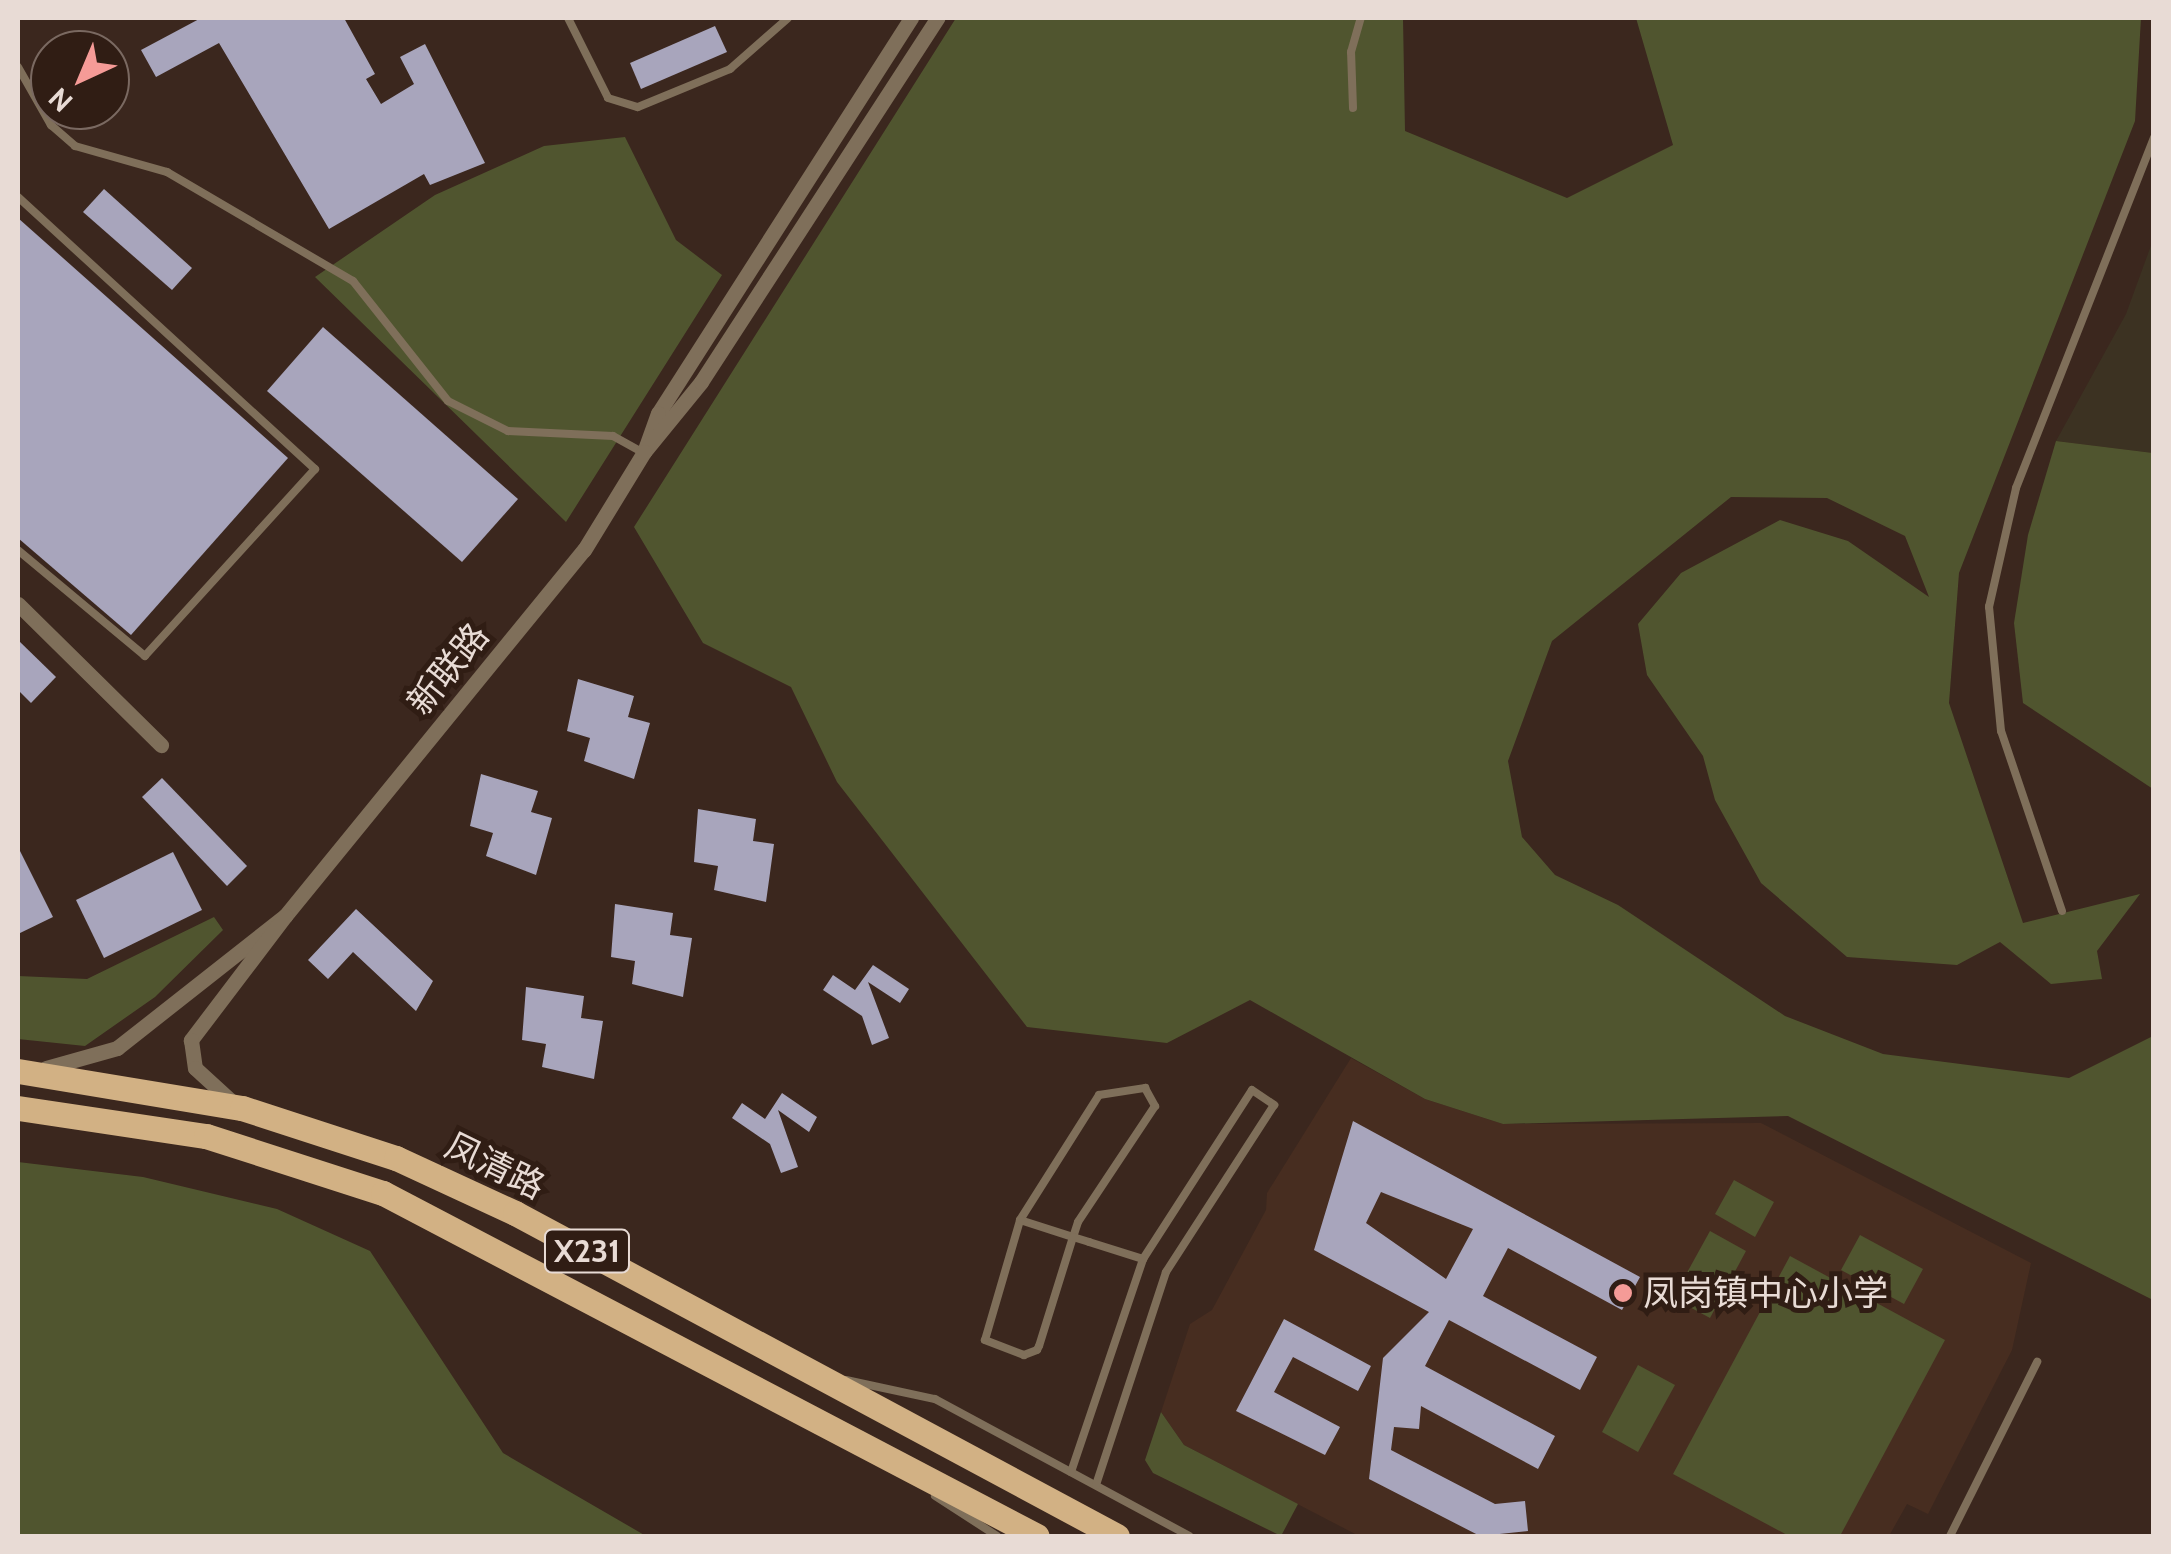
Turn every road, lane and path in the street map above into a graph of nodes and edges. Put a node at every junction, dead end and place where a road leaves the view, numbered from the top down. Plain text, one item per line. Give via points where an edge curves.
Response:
1 (568, 18) edge
2 (788, 18) edge
3 (911, 18) edge
4 (937, 18) edge
5 (1360, 18) edge
6 (18, 67) edge
7 (1353, 108) dead end
8 (2154, 138) edge
9 (18, 197) edge
10 (644, 452) junction
11 (18, 550) edge
12 (18, 604) edge
13 (161, 745) dead end
14 (2062, 911) dead end
15 (285, 916) junction
16 (20, 1072) edge
17 (18, 1108) edge
18 (242, 1108) junction
19 (1020, 1220) junction
20 (1073, 1237) junction
21 (1143, 1259) junction
22 (2037, 1362) dead end
23 (818, 1375) junction
24 (819, 1419) junction
25 (1071, 1472) junction
26 (1096, 1485) junction
27 (997, 1536) edge
28 (1037, 1536) edge
29 (1117, 1536) edge
30 (1190, 1536) edge
31 (1950, 1536) edge

1 - 2 lane via 608,98 638,106 730,68
3 - 10 street, 新联路 via 658,413
4 - 10 street, 新联路 via 702,382
5 - 7 lane via 1352,52
6 - 10 lane via 51,125 75,146 167,172 201,199 353,281 448,400 508,431 613,436
8 - 14 lane via 2016,488 1989,607 2001,731
9 - 11 lane via 316,469 146,656
10 - 15 street, 新联路 via 584,550
12 - 13 street
15 - 16 street, 新联路 via 117,1048
15 - 18 street, 新联路 via 192,1040 204,1082
16 - 18 main road, 凤清路 / X231
17 - 24 main road, 凤清路 / X231 via 206,1136 354,1181 499,1247
18 - 23 main road, 凤清路 / X231 via 335,1134 457,1184
19 - 20 lane
19 - 20 lane via 983,1332 992,1346 1024,1355 1037,1350
19 - 20 lane via 1099,1094 1151,1090 1155,1106
20 - 21 lane
21 - 25 lane
21 - 26 lane via 1252,1090 1274,1105 1166,1272
22 - 31 lane
23 - 25 lane via 935,1399
23 - 29 main road, 凤清路 / X231
24 - 27 lane
24 - 28 main road, 凤清路 / X231
25 - 26 lane
26 - 30 lane

